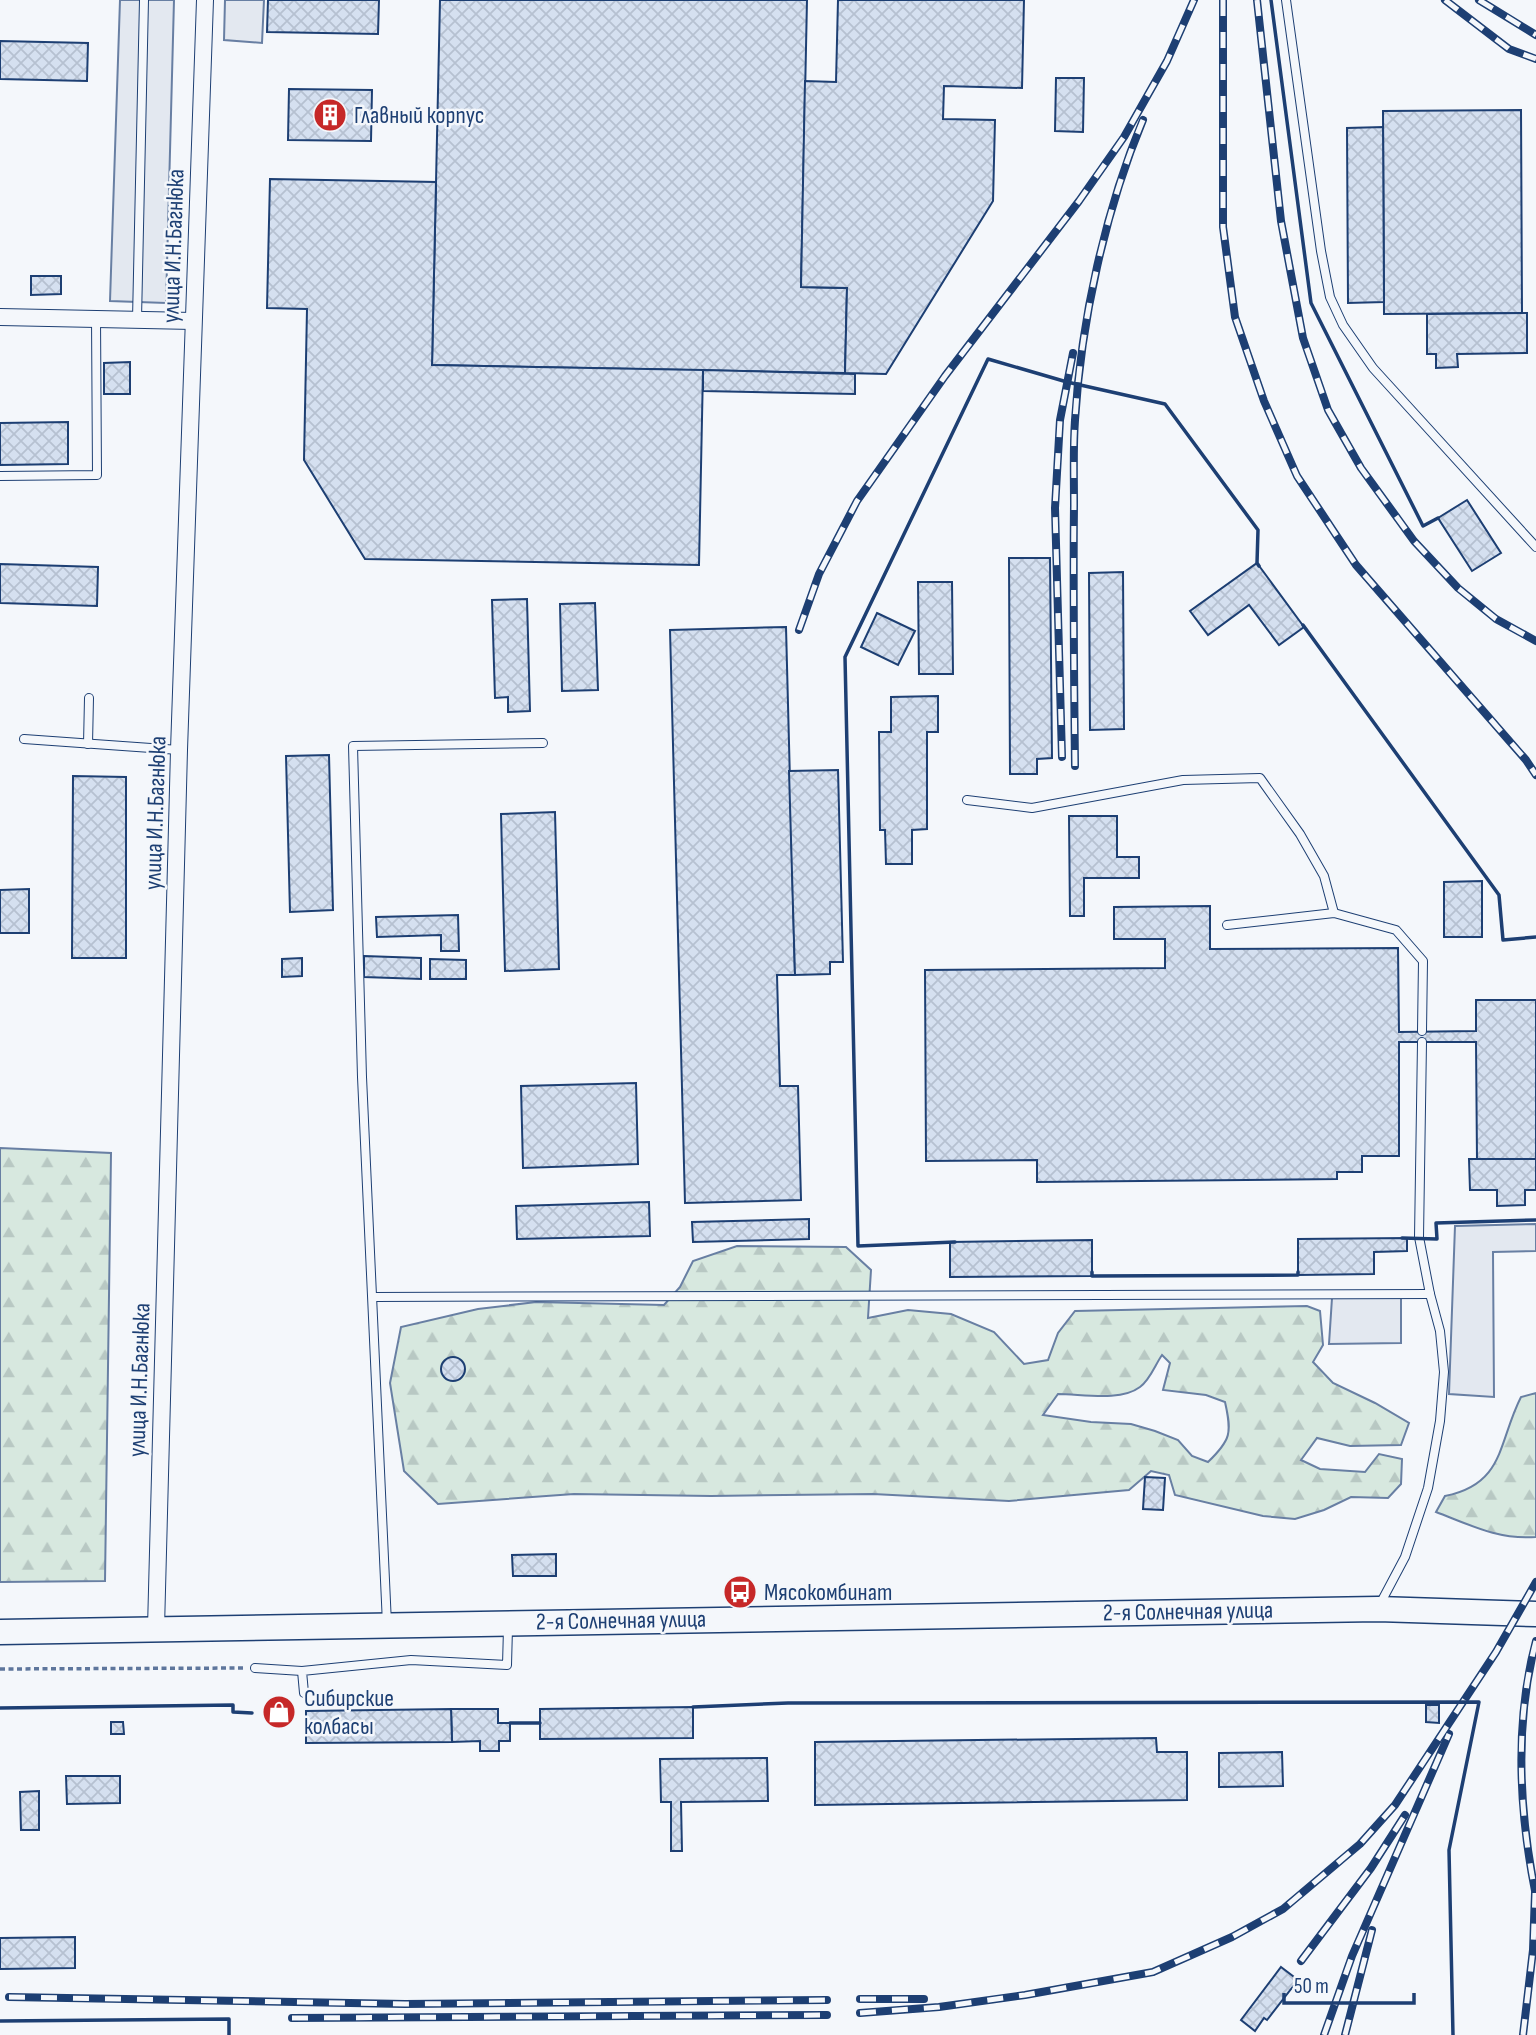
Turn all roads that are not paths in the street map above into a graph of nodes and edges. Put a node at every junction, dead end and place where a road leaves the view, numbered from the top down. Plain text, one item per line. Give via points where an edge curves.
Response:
1 (144, 0) edge
2 (205, 0) edge
3 (1286, 0) edge
4 (0, 317) edge
5 (96, 318) junction
6 (137, 319) junction
7 (193, 321) junction
8 (0, 476) edge
9 (1536, 547) edge
10 (89, 698) dead end
11 (24, 739) dead end
12 (543, 743) dead end
13 (88, 744) junction
14 (179, 750) junction
15 (967, 800) dead end
16 (1334, 913) junction
17 (1227, 925) dead end
18 (1422, 1031) dead end
19 (1422, 1042) dead end
20 (1430, 1294) junction
21 (373, 1297) junction
22 (1378, 1609) junction
23 (1536, 1614) edge
24 (508, 1622) junction
25 (387, 1626) junction
26 (156, 1628) junction
27 (0, 1632) edge
28 (255, 1668) road end
29 (302, 1671) junction
30 (304, 1693) dead end

1 - 6 lane
2 - 7 street, улица И.Н.Багнюка
3 - 9 lane via 1321,251 1330,296 1343,325 1373,368
4 - 5 street
5 - 6 street
5 - 8 lane via 97,475
6 - 7 street
7 - 14 street, улица И.Н.Багнюка
10 - 13 lane
11 - 13 lane
12 - 21 lane via 353,746
13 - 14 lane
14 - 26 street, улица И.Н.Багнюка
15 - 16 lane via 1032,808 1183,780 1260,778 1324,876
16 - 17 lane
16 - 18 lane via 1396,930 1423,961
19 - 20 lane via 1419,1237
20 - 21 lane
20 - 22 lane via 1444,1372 1440,1421 1428,1488 1405,1558
21 - 25 lane
22 - 23 main road, 2-я Солнечная улица
22 - 24 main road, 2-я Солнечная улица
24 - 25 main road, 2-я Солнечная улица
24 - 29 lane via 507,1665 411,1660
25 - 26 main road, 2-я Солнечная улица
26 - 27 main road, 2-я Солнечная улица
28 - 29 lane
29 - 30 lane

